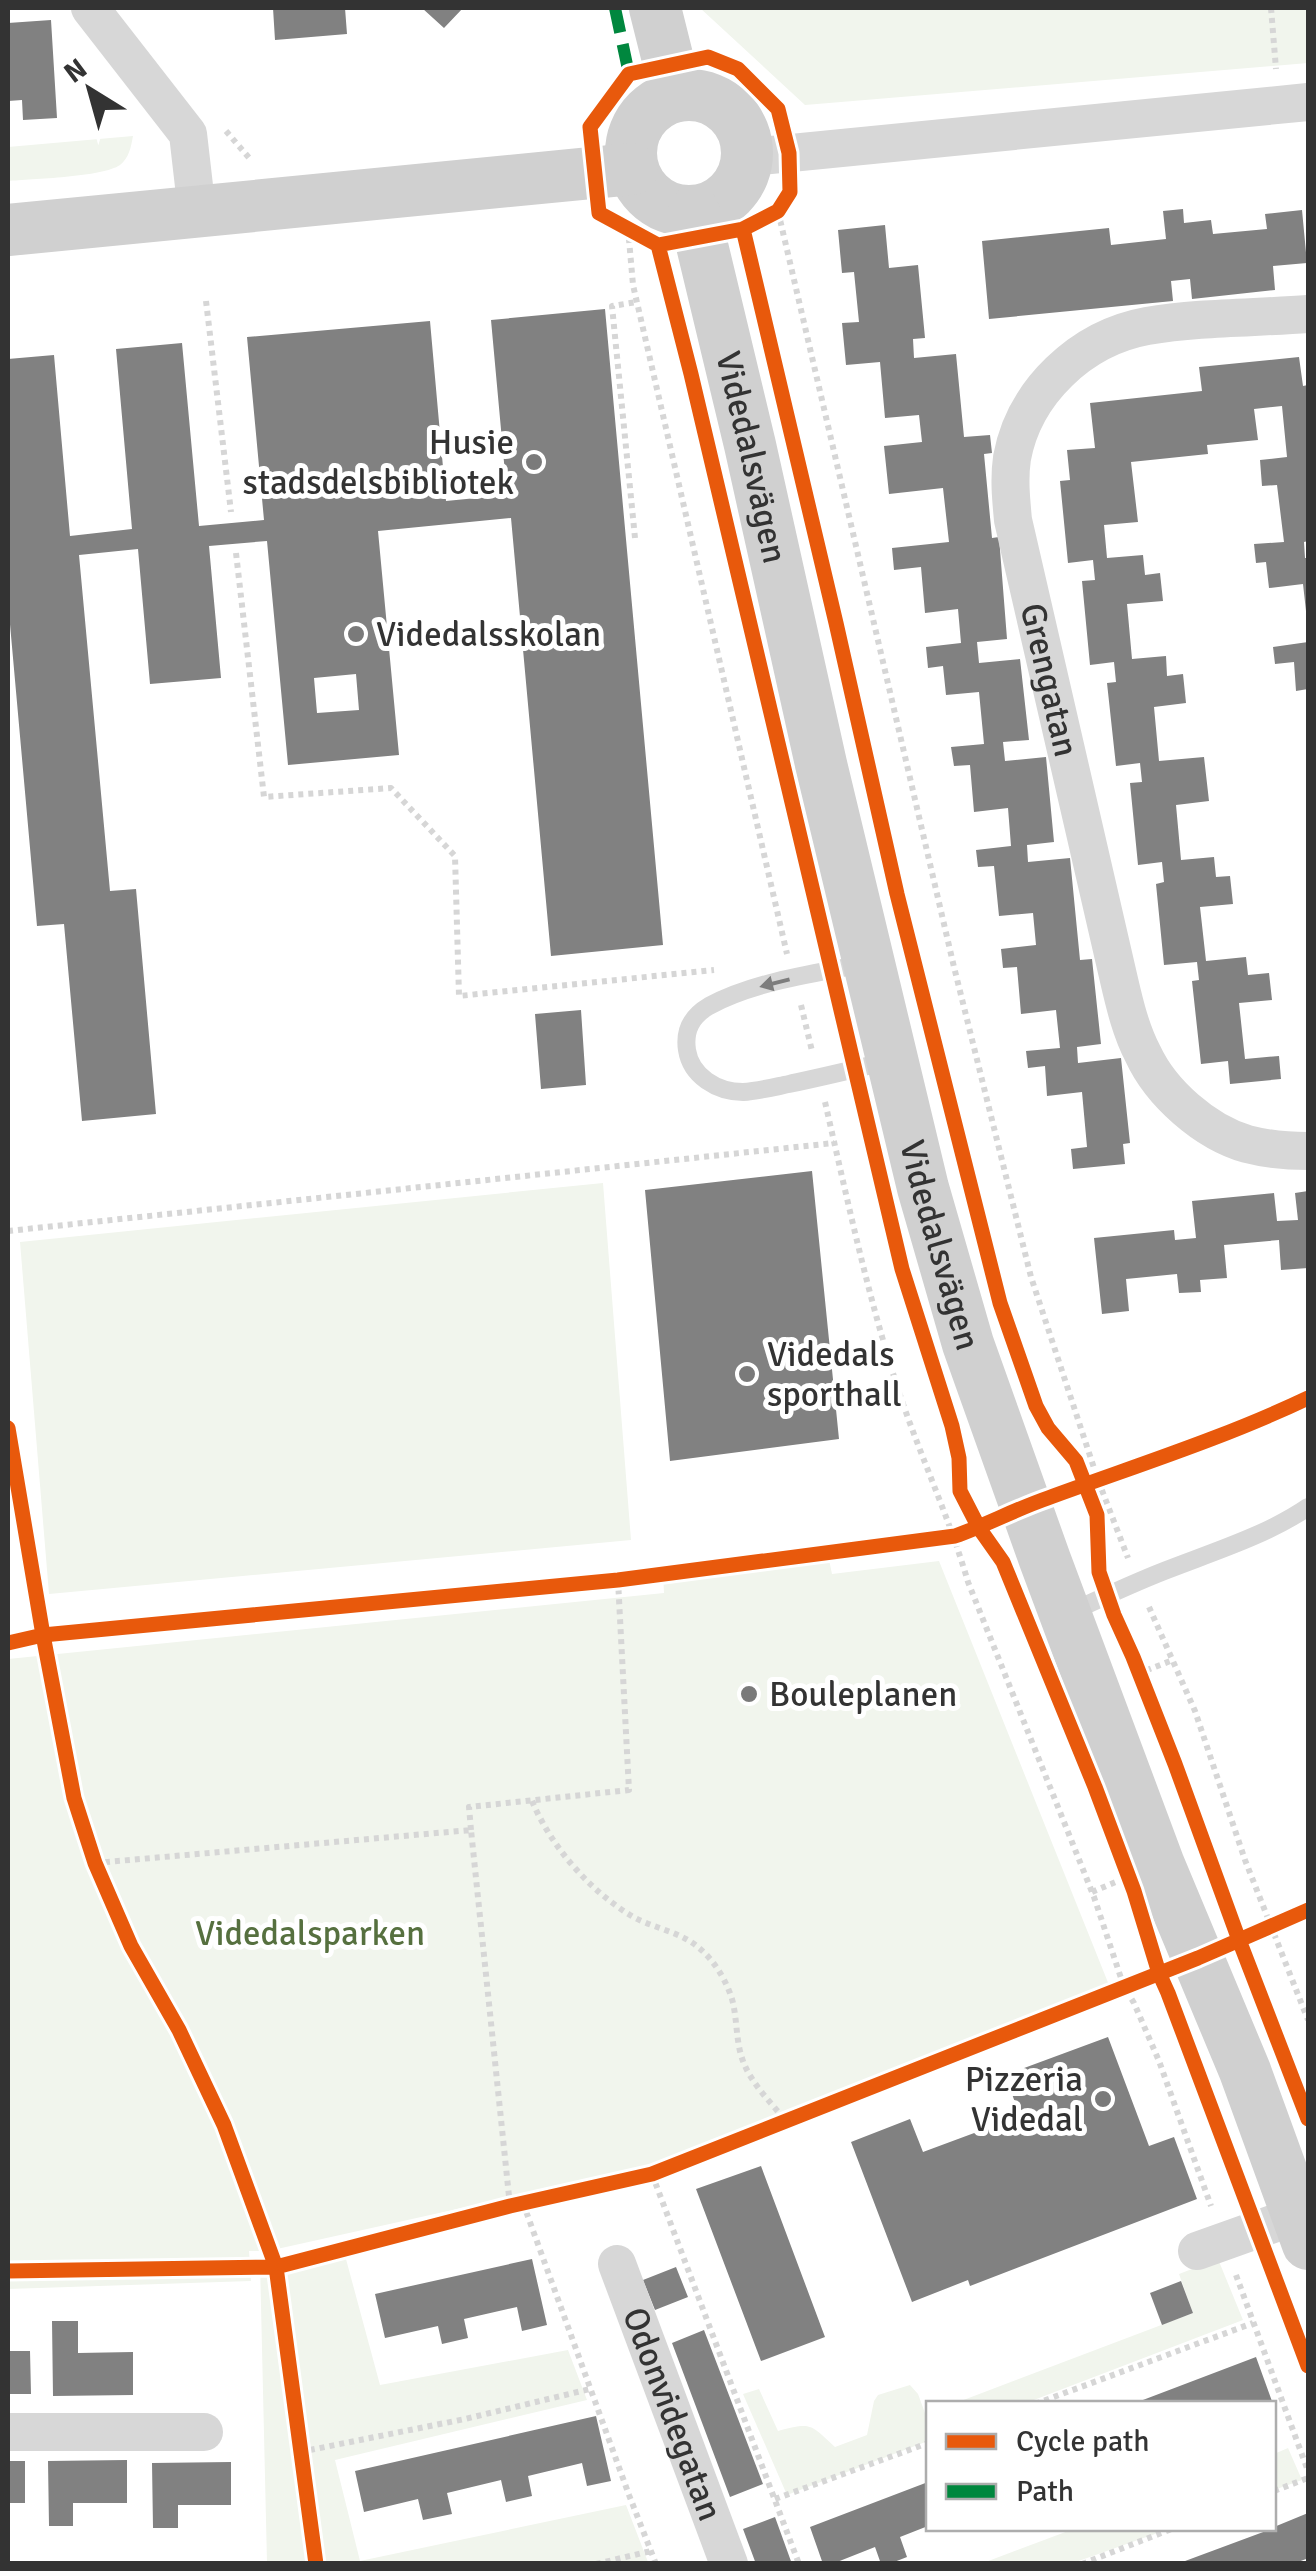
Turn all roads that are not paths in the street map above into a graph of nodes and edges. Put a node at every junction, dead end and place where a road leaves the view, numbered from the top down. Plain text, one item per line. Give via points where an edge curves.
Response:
1 (90, 8) edge
2 (656, 8) edge
3 (676, 96) junction
4 (1292, 104) edge
5 (750, 158) junction
6 (632, 169) junction
7 (196, 212) junction
8 (694, 212) junction
9 (8, 230) edge
10 (1308, 314) edge
11 (870, 962) junction
12 (892, 1059) junction
13 (1308, 1151) edge
14 (1308, 1507) edge
15 (1066, 1614) junction
16 (1303, 2229) edge
17 (1211, 2247) road end
18 (616, 2264) dead end
19 (8, 2432) edge
20 (204, 2432) dead end
21 (729, 2564) edge

1 - 7 street via 188,134
2 - 3 street
3 - 5 street via 714,100 730,111 742,126
3 - 6 street via 644,115 634,132
4 - 5 street
5 - 8 street via 736,190 718,206
6 - 7 street
6 - 8 street via 656,202
7 - 9 street
8 - 11 street, Videdalsvägen
10 - 13 street, Grengatan via 1144,327 1108,338 1035,399 1012,458 1010,488 1119,980 1144,1058 1164,1087 1218,1132 1246,1144
11 - 12 street, Videdalsvägen
11 -> 12 lane via 744,991 707,1008 690,1022 687,1053 692,1070 740,1092
12 - 15 street, Videdalsvägen via 968,1344
14 - 15 lane
15 - 16 street, Videdalsvägen
16 - 17 street
18 - 21 street, Odonvidegatan
19 - 20 street

